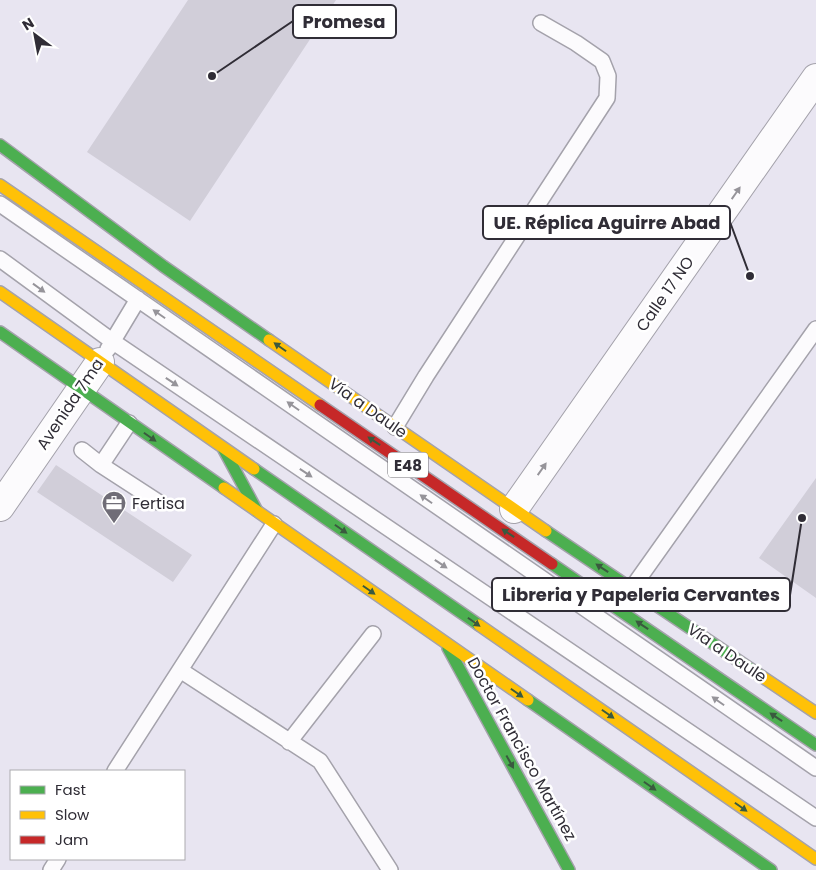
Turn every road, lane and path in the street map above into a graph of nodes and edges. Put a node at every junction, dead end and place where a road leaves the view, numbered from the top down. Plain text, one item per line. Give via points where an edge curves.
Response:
1 (541, 23) dead end
2 (816, 78) edge
3 (0, 145) edge
4 (0, 185) edge
5 (0, 204) edge
6 (0, 259) edge
7 (0, 292) edge
8 (138, 299) junction
9 (816, 329) edge
10 (0, 332) edge
11 (106, 352) junction
12 (81, 389) junction
13 (129, 422) junction
14 (395, 426) junction
15 (222, 446) junction
16 (82, 450) dead end
17 (101, 465) junction
18 (158, 502) dead end
19 (0, 508) edge
20 (514, 509) junction
21 (257, 511) junction
22 (274, 524) junction
23 (632, 588) junction
24 (373, 634) dead end
25 (445, 643) junction
26 (180, 670) junction
27 (816, 692) edge
28 (811, 709) edge
29 (289, 742) junction
30 (816, 745) edge
31 (816, 768) edge
32 (116, 770) edge
33 (816, 818) edge
34 (816, 859) edge
35 (390, 870) edge
36 (569, 870) edge
37 (771, 870) edge

1 - 14 lane via 602,61 608,76 607,98
20 -> 2 street, Calle 17 NO
14 -> 3 main road, Vía a Daule / E48 via 163,266
30 -> 4 main road, Vía a Daule / E48
5 - 8 lane
6 -> 11 lane
7 - 11 main road
8 - 11 lane, Avenida 7ma
31 -> 8 lane
9 - 23 lane
10 - 12 main road
11 - 12 street, Avenida 7ma
11 - 15 main road
11 -> 33 lane
12 - 13 main road
12 - 19 street, Avenida 7ma
13 - 17 lane
13 -> 21 main road
14 - 20 main road, Vía a Daule / E48
15 - 21 main road
15 -> 34 main road
16 - 17 lane
17 - 18 lane
23 -> 20 main road, Vía a Daule / E48
21 - 22 main road
22 -> 25 main road
22 - 26 lane
23 - 28 main road, Vía a Daule / E48
24 - 29 lane
25 -> 36 main road, Doctor Francisco Martínez
25 -> 37 main road
26 - 29 lane
26 - 32 lane
27 - 28 lane
29 - 35 lane via 320,762

